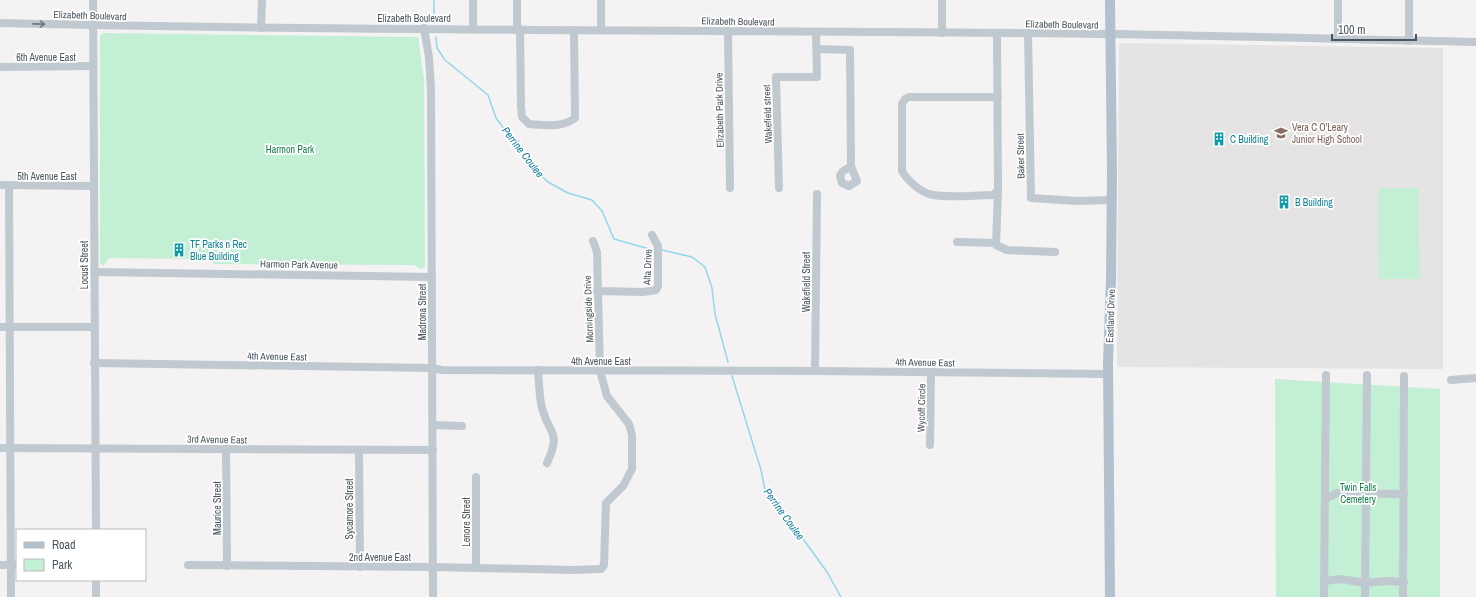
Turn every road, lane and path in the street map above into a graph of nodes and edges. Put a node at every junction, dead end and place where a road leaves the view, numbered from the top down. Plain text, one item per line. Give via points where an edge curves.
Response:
1 (93, 0) edge
2 (262, 0) edge
3 (473, 0) edge
4 (517, 0) edge
5 (601, 0) edge
6 (942, 0) edge
7 (1110, 0) edge
8 (1338, 0) edge
9 (1409, 0) edge
10 (0, 23) edge
11 (93, 25) junction
12 (262, 28) junction
13 (424, 28) junction
14 (473, 29) junction
15 (518, 29) junction
16 (574, 30) junction
17 (601, 30) junction
18 (728, 31) junction
19 (816, 32) junction
20 (942, 33) junction
21 (997, 33) junction
22 (1028, 33) junction
23 (1110, 34) junction
24 (1338, 38) junction
25 (1409, 41) junction
26 (1476, 42) edge
27 (817, 49) junction
28 (93, 66) junction
29 (0, 67) edge
30 (998, 98) junction
31 (851, 166) dead end
32 (0, 186) edge
33 (9, 186) junction
34 (93, 186) junction
35 (730, 188) dead end
36 (779, 188) dead end
37 (998, 190) junction
38 (817, 194) dead end
39 (1111, 200) junction
40 (652, 235) dead end
41 (594, 241) dead end
42 (957, 242) dead end
43 (996, 243) junction
44 (1055, 252) dead end
45 (94, 272) junction
46 (432, 276) junction
47 (597, 291) junction
48 (4, 327) edge
49 (94, 327) junction
50 (94, 363) junction
51 (433, 368) junction
52 (538, 370) junction
53 (600, 371) junction
54 (815, 371) junction
55 (931, 372) junction
56 (1108, 374) junction
57 (1326, 374) dead end
58 (1367, 375) dead end
59 (1404, 376) dead end
60 (1476, 378) edge
61 (1451, 380) dead end
62 (433, 425) junction
63 (462, 426) dead end
64 (930, 445) dead end
65 (0, 448) edge
66 (10, 448) junction
67 (94, 448) junction
68 (226, 449) junction
69 (433, 450) junction
70 (359, 451) junction
71 (547, 463) dead end
72 (476, 477) dead end
73 (1366, 494) junction
74 (1404, 494) junction
75 (1324, 499) junction
76 (96, 529) edge
77 (14, 565) edge
78 (0, 566) edge
79 (188, 566) dead end
80 (227, 566) junction
81 (360, 567) junction
82 (433, 567) junction
83 (476, 568) junction
84 (572, 570) joint
85 (96, 581) edge
86 (1325, 581) junction
87 (1404, 582) junction
88 (1365, 583) junction
89 (11, 597) edge
90 (96, 597) edge
91 (433, 597) edge
92 (1110, 597) edge
93 (1324, 597) edge
94 (1365, 597) edge
95 (1403, 597) edge

1 - 11 street, Locust Street
2 - 12 street
3 - 14 street
4 - 15 street
5 - 17 street
6 - 20 street
7 - 23 main road, Eastland Drive
8 - 24 street
9 - 25 street
10 -> 11 street, Elizabeth Boulevard
11 - 12 street, Elizabeth Boulevard
11 - 28 street, Locust Street
12 - 13 street, Elizabeth Boulevard
13 - 14 street, Elizabeth Boulevard
13 - 46 street, Madrona Street via 431,88
14 - 15 street, Elizabeth Boulevard
15 - 16 street, Elizabeth Boulevard
15 - 16 street via 522,117 529,124 543,125 569,123 576,118
16 - 17 street, Elizabeth Boulevard
17 - 18 street, Elizabeth Boulevard
18 - 19 street, Elizabeth Boulevard
18 - 35 street, Elizabeth Park Drive
19 - 20 street, Elizabeth Boulevard
19 - 27 street, Wakefield street
20 - 21 street, Elizabeth Boulevard
21 - 22 street, Elizabeth Boulevard
21 - 30 street
22 - 23 street, Elizabeth Boulevard
22 - 39 street, Baker Street via 1031,198
23 - 24 street, Elizabeth Boulevard
23 - 39 main road, Eastland Drive
24 - 25 street, Elizabeth Boulevard
25 - 26 street, Elizabeth Boulevard
27 - 31 street via 850,50
27 - 36 street, Wakefield street via 817,77 776,77
28 - 29 street, 6th Avenue East
28 - 34 street, Locust Street
30 - 37 street
30 - 37 street via 909,97 902,104 902,171 906,177 932,195 993,195
32 - 33 street, 5th Avenue East
33 - 34 street, 5th Avenue East
33 - 48 street
34 - 45 street, Locust Street
37 - 43 street
38 - 54 street, Wakefield Street
39 - 56 main road, Eastland Drive
40 - 47 street, Alta Drive via 658,246 656,290
41 - 47 street, Morningside Drive via 597,252
42 - 43 street
43 - 44 street via 1007,250
45 - 46 street, Harmon Park Avenue
45 - 49 street, Locust Street
46 - 51 street, Madrona Street
47 - 53 street, Morningside Drive
48 - 49 street
48 - 66 street
49 - 50 street, Locust Street
50 - 51 street, 4th Avenue East
50 - 67 street, Locust Street
51 - 52 street, 4th Avenue East
51 - 62 street, Madrona Street
52 - 53 street, 4th Avenue East
52 - 71 street via 542,408 555,439
53 - 54 street, 4th Avenue East
53 - 84 street, Morningside Drive via 607,396 629,424 632,434 632,469 623,486 606,503 602,569
54 - 55 street, 4th Avenue East
55 - 56 street, 4th Avenue East
55 - 64 street, Wycoff Circle
56 - 92 main road, Eastland Drive
57 - 75 street
58 - 73 street
59 - 74 street
60 - 61 street
62 - 63 street
62 - 69 street, Madrona Street
65 - 66 street, 3rd Avenue East
66 - 67 street, 3rd Avenue East
66 - 77 street
67 - 68 street, 3rd Avenue East
67 - 76 street, Locust Street
68 - 70 street, 3rd Avenue East
68 - 80 street, Maurice Street
69 - 70 street, 3rd Avenue East
69 - 82 street, Madrona Street
70 - 81 street, Sycamore Street
72 - 83 street, Lenore Street
73 - 74 street
73 - 75 street via 1337,493
73 - 88 street
74 - 87 street
75 - 86 street
77 - 78 street
77 - 89 street
79 - 80 street, 2nd Avenue East
80 - 81 street, 2nd Avenue East
81 - 82 street, 2nd Avenue East
82 - 83 street, 2nd Avenue East
82 - 91 street, Madrona Street
83 - 84 street, 2nd Avenue East
85 - 90 street
86 - 88 street via 1341,579
86 - 93 street
87 - 88 street
87 - 95 street
88 - 94 street

